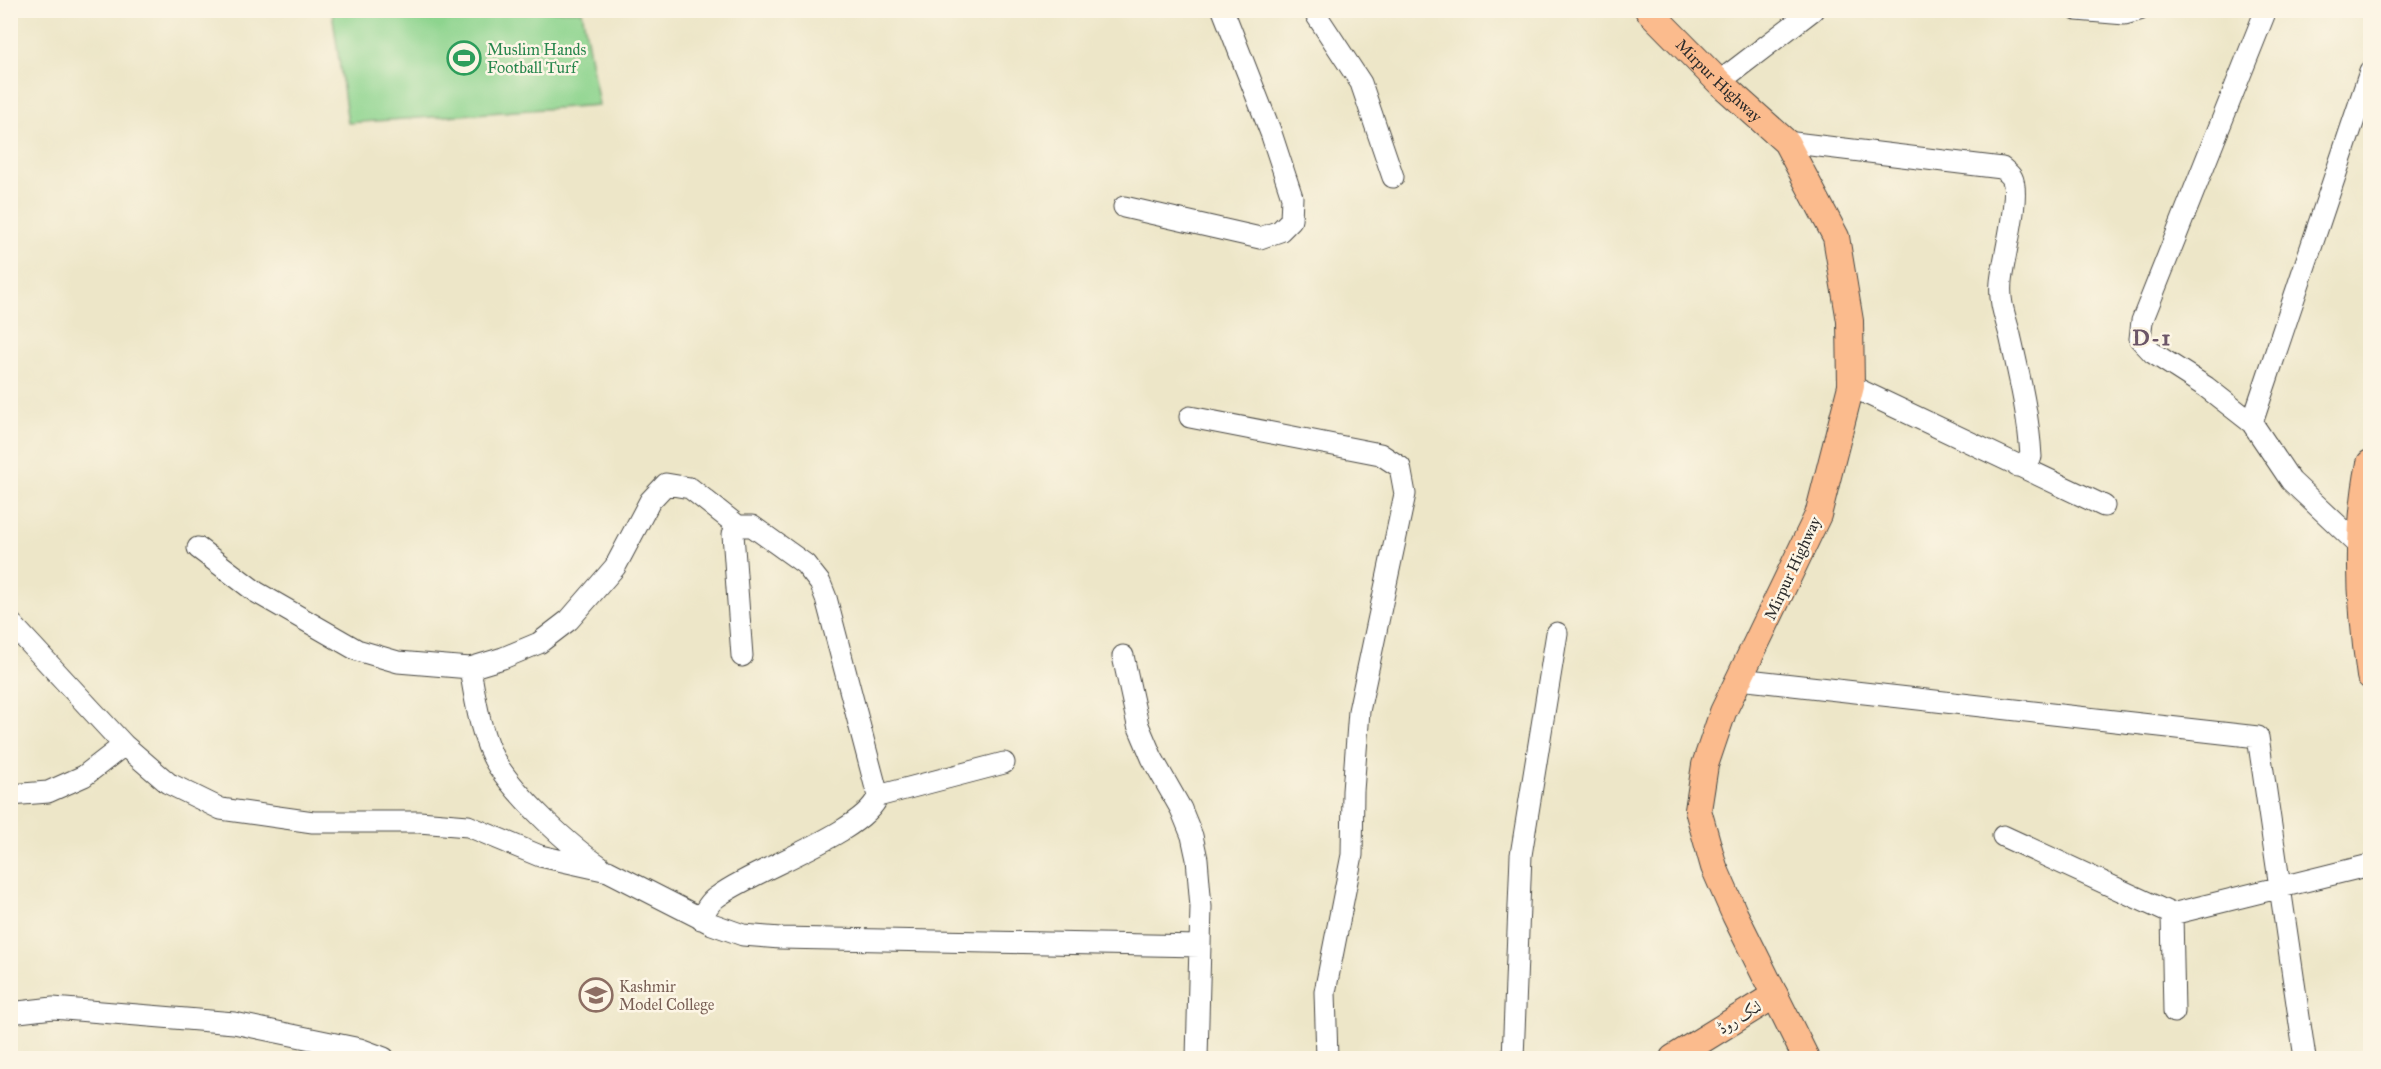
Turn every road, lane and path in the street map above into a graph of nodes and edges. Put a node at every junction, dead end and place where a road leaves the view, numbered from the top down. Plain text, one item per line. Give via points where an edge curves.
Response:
1 (1223, 10) edge
2 (1314, 10) edge
3 (1648, 10) edge
4 (1813, 10) edge
5 (2077, 10) edge
6 (2139, 10) edge
7 (2266, 10) edge
8 (2370, 72) edge
9 (1719, 82) junction
10 (1786, 142) junction
11 (1393, 177) dead end
12 (1124, 207) dead end
13 (1851, 386) junction
14 (1190, 417) dead end
15 (2252, 423) junction
16 (2370, 463) edge
17 (2017, 466) junction
18 (2104, 506) dead end
19 (738, 526) junction
20 (2361, 547) junction
21 (198, 548) dead end
22 (10, 622) edge
23 (1557, 633) dead end
24 (742, 656) dead end
25 (1123, 656) dead end
26 (470, 668) junction
27 (2370, 676) edge
28 (1739, 679) junction
29 (124, 745) junction
30 (1004, 763) dead end
31 (10, 795) edge
32 (878, 796) junction
33 (2003, 836) dead end
34 (2370, 866) edge
35 (608, 871) junction
36 (2280, 887) junction
37 (2172, 914) junction
38 (700, 919) junction
39 (1200, 946) junction
40 (1775, 995) junction
41 (2174, 1012) dead end
42 (10, 1013) edge
43 (384, 1059) edge
44 (1197, 1059) edge
45 (1327, 1059) edge
46 (1513, 1059) edge
47 (1673, 1059) edge
48 (1806, 1059) edge
49 (2305, 1059) edge

1 - 12 street via 1292,197 1291,220 1280,231 1260,238
2 - 11 street via 1362,83
3 - 9 main road, Mirpur Highway
4 - 9 street
5 - 6 street via 2125,14
7 - 15 street via 2142,321 2140,339 2153,353
8 - 15 street
9 - 10 main road, Mirpur Highway
10 - 13 main road, Mirpur Highway via 1836,237 1851,321
10 - 17 street via 2002,168 2012,177 2015,193 2000,305 2030,441 2031,457
13 - 17 street
13 - 28 main road, Mirpur Highway via 1818,515
14 - 45 street via 1380,454 1400,467 1406,494 1359,711 1352,855 1325,992
15 - 20 street via 2291,481
16 - 20 main road via 2363,496
17 - 18 street
19 - 24 street via 733,534
19 - 26 street via 690,488 666,484 650,501 615,567 569,620 539,643
19 - 32 street via 752,526 805,564 820,583
20 - 27 main road
21 - 26 street via 256,592 357,650 398,662
22 - 29 street
23 - 46 street via 1521,855
25 - 39 street via 1138,725 1192,836 1200,883
26 - 35 street via 479,719 497,765 522,796 581,853
28 - 36 street via 2258,737
28 - 40 main road, Mirpur Highway via 1706,765 1698,810 1714,867
29 - 31 street via 84,776 48,792
29 - 35 street via 168,783 221,809 313,822 468,826 540,856
30 - 32 street
32 - 38 street via 875,805 855,822 716,897
33 - 37 street
34 - 36 street
35 - 38 street
36 - 37 street
36 - 49 street
37 - 41 street
38 - 39 street via 743,935 780,939
39 - 44 street
40 - 47 main road, لنک روڈ
40 - 48 main road, Mirpur Highway
42 - 43 street via 53,1008 234,1023 360,1050

